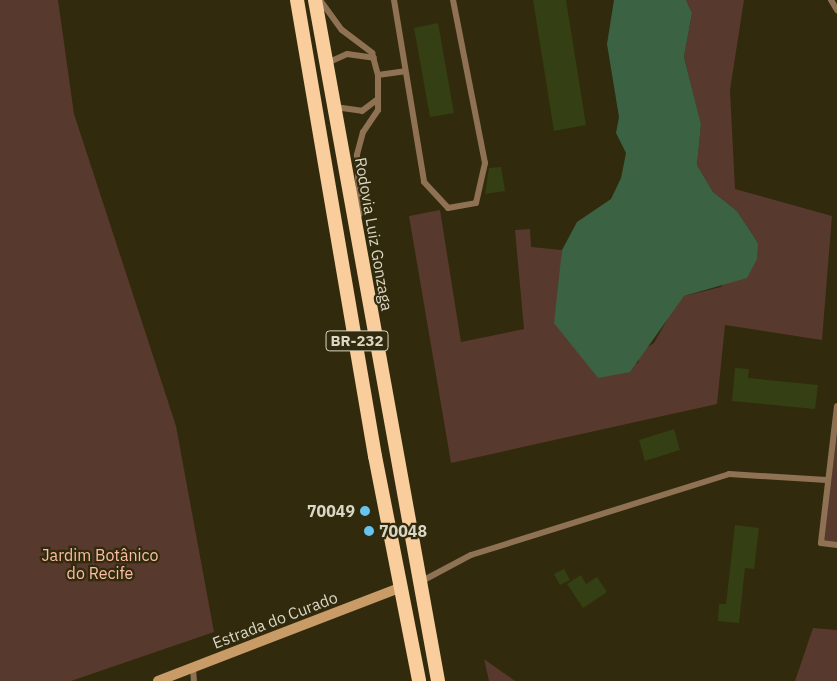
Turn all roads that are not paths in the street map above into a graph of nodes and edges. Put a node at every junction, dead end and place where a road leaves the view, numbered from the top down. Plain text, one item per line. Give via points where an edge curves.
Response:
1 (297, 0) edge
2 (315, 0) edge
3 (320, 0) edge
4 (394, 0) edge
5 (453, 0) edge
6 (831, 0) edge
7 (837, 10) edge
8 (374, 58) junction
9 (327, 63) junction
10 (405, 71) junction
11 (378, 75) junction
12 (379, 99) junction
13 (334, 107) junction
14 (359, 258) junction
15 (837, 406) edge
16 (836, 424) edge
17 (827, 480) junction
18 (837, 545) edge
19 (422, 581) junction
20 (402, 587) junction
21 (193, 668) junction
22 (158, 681) edge
23 (194, 681) edge
24 (419, 681) edge
25 (438, 681) edge

1 - 20 highway, BR-232 via 375,456
2 - 9 highway, Rodovia Luiz Gonzaga / BR-232
3 - 8 lane via 342,30
4 - 10 lane
5 - 10 lane via 485,163 476,203 448,208 424,182
6 - 7 lane
8 - 9 lane via 347,54
8 - 11 lane
9 - 13 highway, Rodovia Luiz Gonzaga / BR-232
10 - 11 lane
11 - 12 lane
12 - 13 lane via 362,111
12 - 14 lane via 376,116 363,132 358,155
13 - 14 highway, Rodovia Luiz Gonzaga / BR-232
14 - 19 highway, Rodovia Luiz Gonzaga / BR-232
15 - 16 lane
16 - 17 lane
17 - 18 lane via 821,543
17 - 19 lane via 729,474 471,555
19 - 25 highway, Rodovia Luiz Gonzaga / BR-232
20 - 21 main road, Estrada do Curado
20 - 24 highway, BR-232
21 - 22 main road, Estrada do Curado
21 - 23 lane

